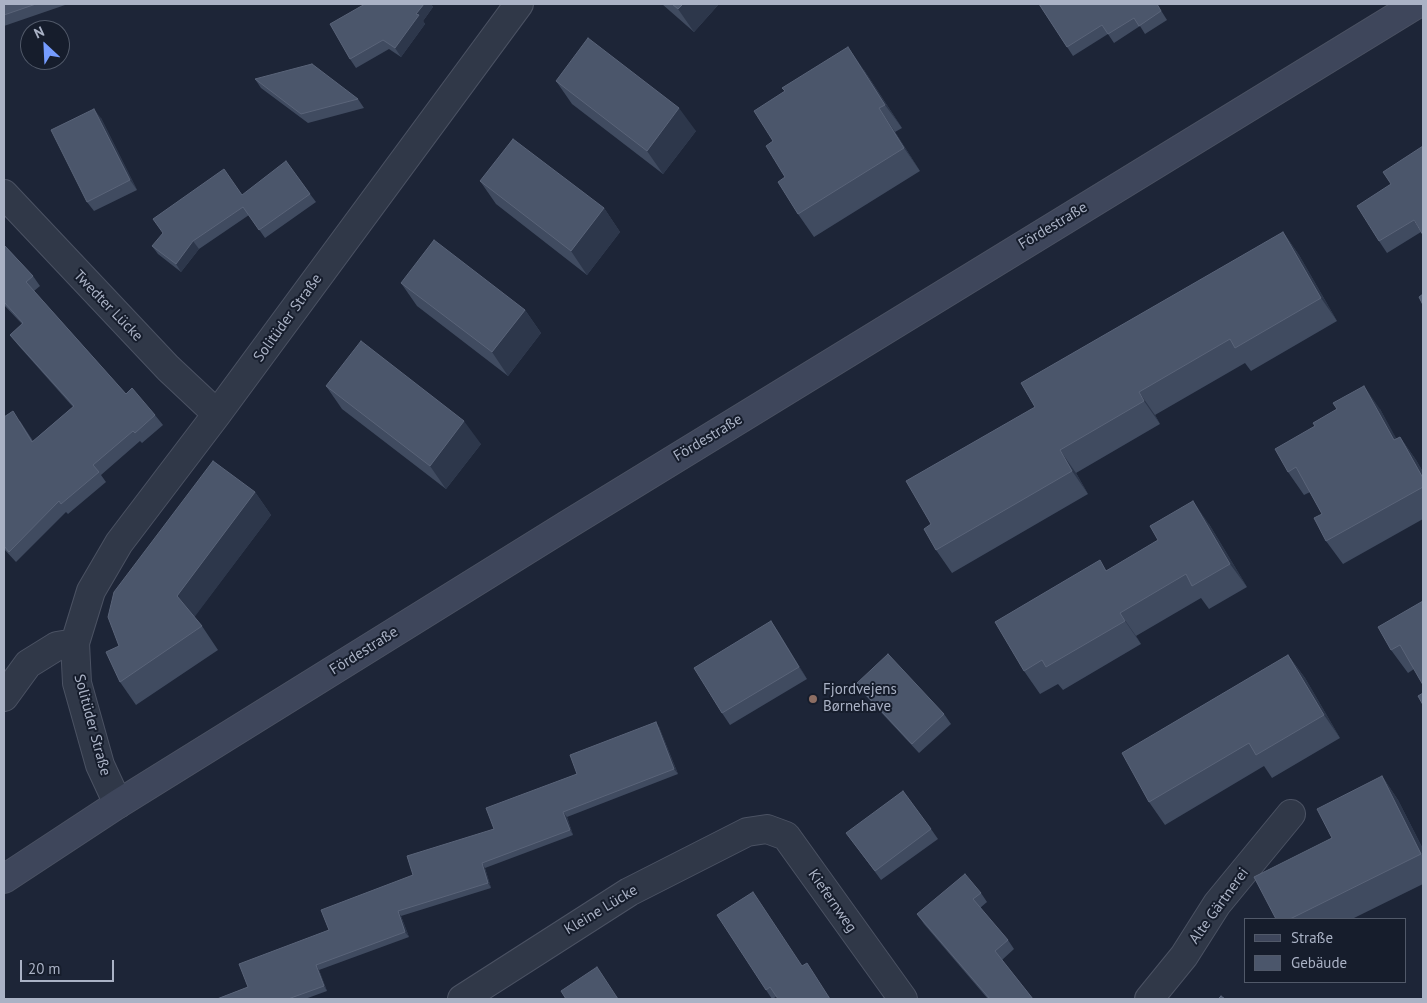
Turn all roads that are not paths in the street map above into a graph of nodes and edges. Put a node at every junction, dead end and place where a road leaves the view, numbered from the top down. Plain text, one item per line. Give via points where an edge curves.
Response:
1 (519, 4) edge
2 (1417, 4) edge
3 (4, 194) edge
4 (217, 414) junction
5 (75, 643) junction
6 (4, 696) edge
7 (118, 804) junction
8 (1291, 814) dead end
9 (747, 832) joint
10 (4, 879) edge
11 (462, 999) edge
12 (903, 999) edge
13 (1149, 999) edge

1 - 4 street, Solitüder Straße
2 - 7 main road, Fördestraße
3 - 4 street, Twedter Lücke via 168,368
4 - 5 street, Solitüder Straße via 119,543 91,591
5 - 6 street via 57,646 28,664
5 - 7 street, Solitüder Straße via 77,683 100,765
7 - 10 main road, Fördestraße
8 - 13 street, Alte Gärtnerei via 1217,904 1184,956
9 - 11 street, Kleine Lücke via 629,892
9 - 12 street, Kiefernweg via 767,829 786,836

